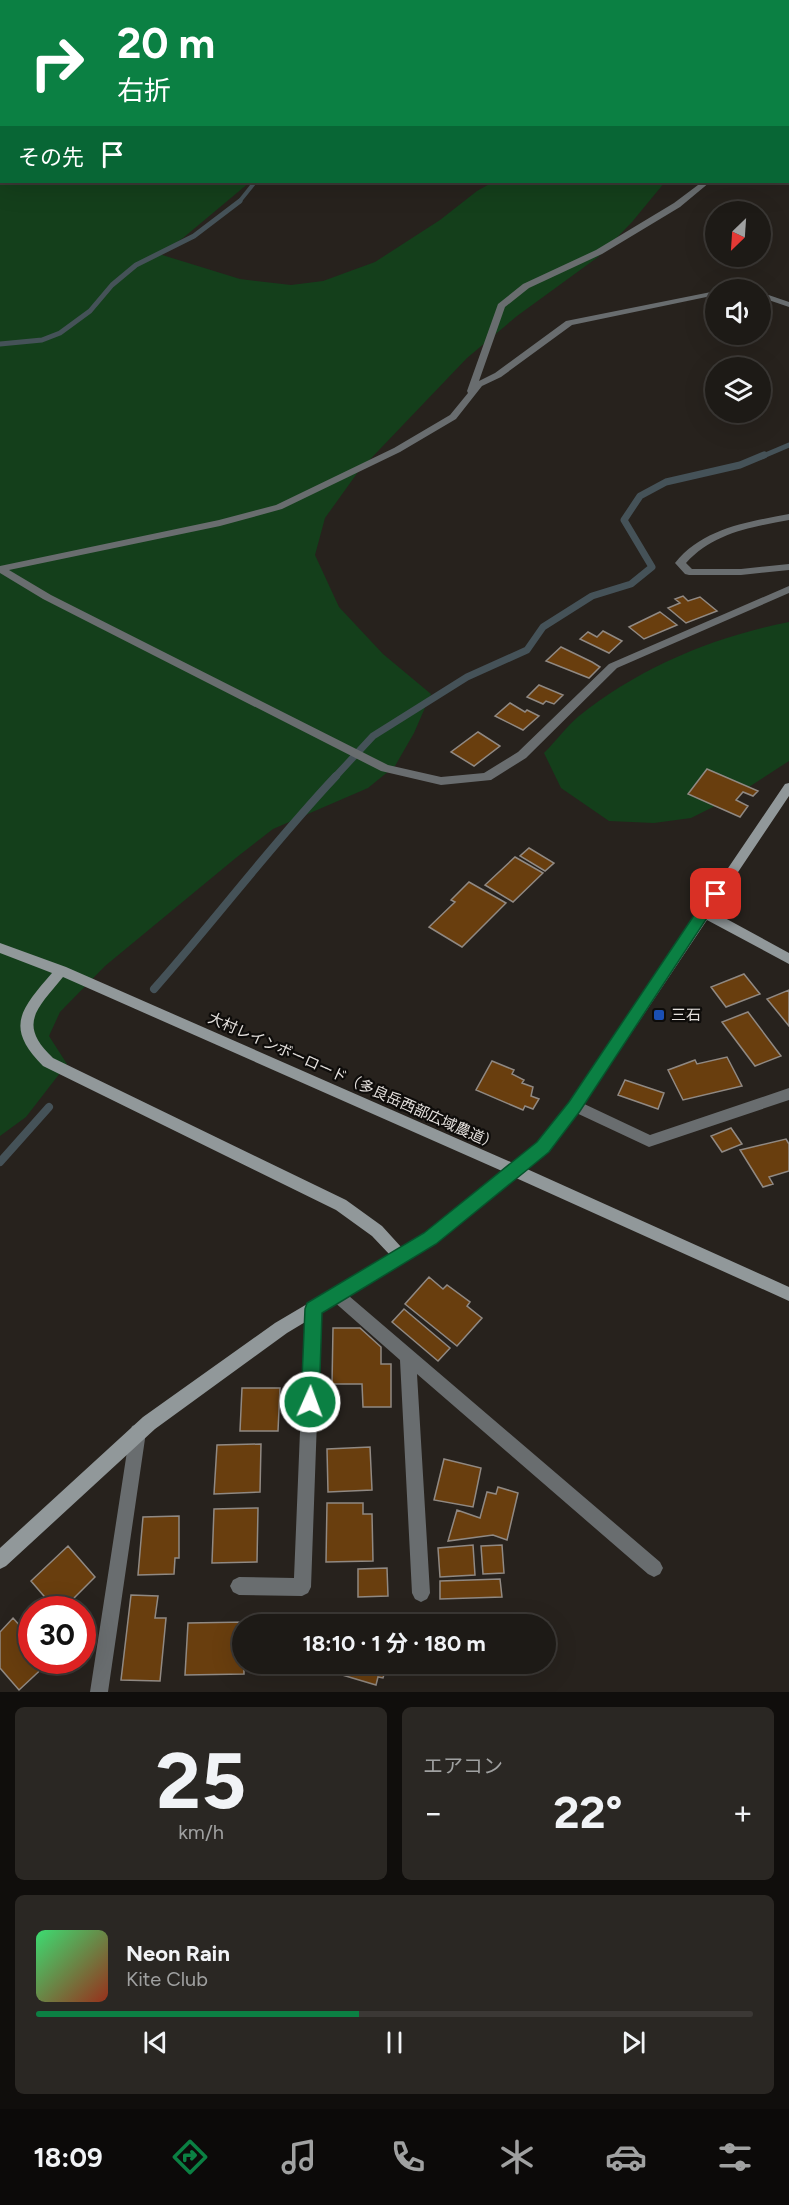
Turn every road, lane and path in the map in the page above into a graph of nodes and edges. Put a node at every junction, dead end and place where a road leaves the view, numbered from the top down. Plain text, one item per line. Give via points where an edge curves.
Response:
1 (705, 183) edge
2 (705, 294) edge
3 (771, 298) edge
4 (789, 305) edge
5 (468, 398) junction
6 (789, 517) edge
7 (789, 567) edge
8 (0, 569) edge
9 (789, 589) edge
10 (789, 787) edge
11 (703, 912) junction
12 (0, 948) edge
13 (789, 959) edge
14 (61, 971) junction
15 (789, 1094) edge
16 (574, 1106) junction
17 (401, 1257) junction
18 (789, 1294) edge
19 (337, 1295) junction
20 (314, 1309) junction
21 (408, 1356) junction
22 (138, 1432) junction
23 (0, 1560) edge
24 (654, 1568) dead end
25 (239, 1586) dead end
26 (421, 1593) dead end
27 (99, 1692) edge

1 - 5 street via 628,235 526,286 501,306
2 - 5 street via 569,323 534,351 479,384
3 - 4 street
5 - 8 street via 453,417 397,450 279,507
6 - 7 street via 737,528 703,541 688,551 680,563 689,572
8 - 9 street via 385,768 441,781 487,777 522,755 613,666
10 - 11 street
11 - 13 street
11 - 16 street
12 - 14 street, 大村レインボーロード（多良岳西部広域農道）
14 - 17 street via 29,1009 25,1025 31,1048 48,1062 341,1206 377,1232
14 - 18 street, 大村レインボーロード（多良岳西部広域農道）
15 - 16 street via 649,1141
16 - 17 street via 543,1147 430,1239
17 - 19 street
19 - 20 street
19 - 21 street
20 - 22 street via 281,1328
20 - 25 street via 302,1587
21 - 24 street
21 - 26 street
22 - 23 street
22 - 27 street

